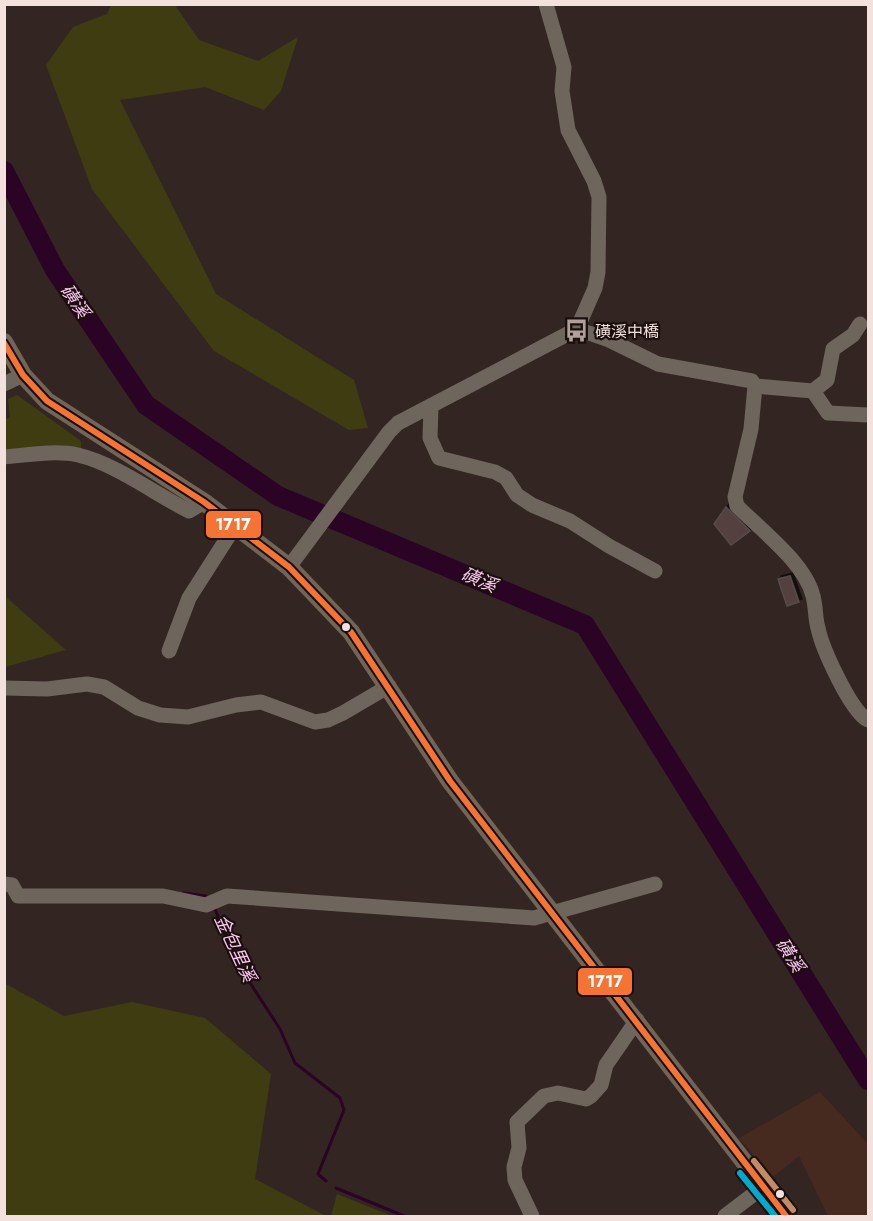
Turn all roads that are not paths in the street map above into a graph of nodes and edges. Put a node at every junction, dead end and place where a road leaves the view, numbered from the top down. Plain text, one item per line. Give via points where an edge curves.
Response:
1 (546, 4) edge
2 (860, 324) dead end
3 (577, 329) junction
4 (4, 342) edge
5 (23, 375) junction
6 (4, 384) edge
7 (755, 386) junction
8 (813, 391) junction
9 (431, 406) junction
10 (868, 415) edge
11 (4, 457) edge
12 (204, 502) junction
13 (235, 526) junction
14 (289, 567) junction
15 (655, 571) dead end
16 (169, 651) dead end
17 (389, 686) junction
18 (4, 688) edge
19 (868, 720) edge
20 (4, 884) edge
21 (655, 884) dead end
22 (554, 915) junction
23 (637, 1020) junction
24 (763, 1187) junction
25 (532, 1216) edge
26 (725, 1216) edge
27 (786, 1216) edge

1 - 3 street via 564,67 562,91 568,130 599,197 598,272
2 - 8 street via 853,335 832,349 827,380
3 - 7 street via 658,363 752,381
3 - 9 street
4 - 5 main road
5 - 6 street
5 - 12 main road via 47,401
7 - 8 street
7 - 19 street via 751,429 735,497 737,506 797,566 807,582 818,630 833,667 858,711
8 - 10 street via 828,413
9 - 14 street via 389,432
9 - 15 street via 430,438 439,458 495,472 532,505 570,521
11 - 12 street via 78,455 189,511
12 - 13 main road
13 - 14 main road
13 - 16 street via 189,598
14 - 17 main road via 351,632
17 - 18 street via 336,717 315,722 261,702 188,717 138,708 104,687 87,684 47,689
17 - 22 main road via 450,781
20 - 22 street via 12,885 18,896 163,896 211,902 227,896 534,918
21 - 22 street
22 - 23 main road
23 - 24 main road
23 - 25 street via 606,1065 601,1085 591,1096 586,1099 558,1092 544,1096 517,1122 515,1180
24 - 26 street
24 - 27 main road

